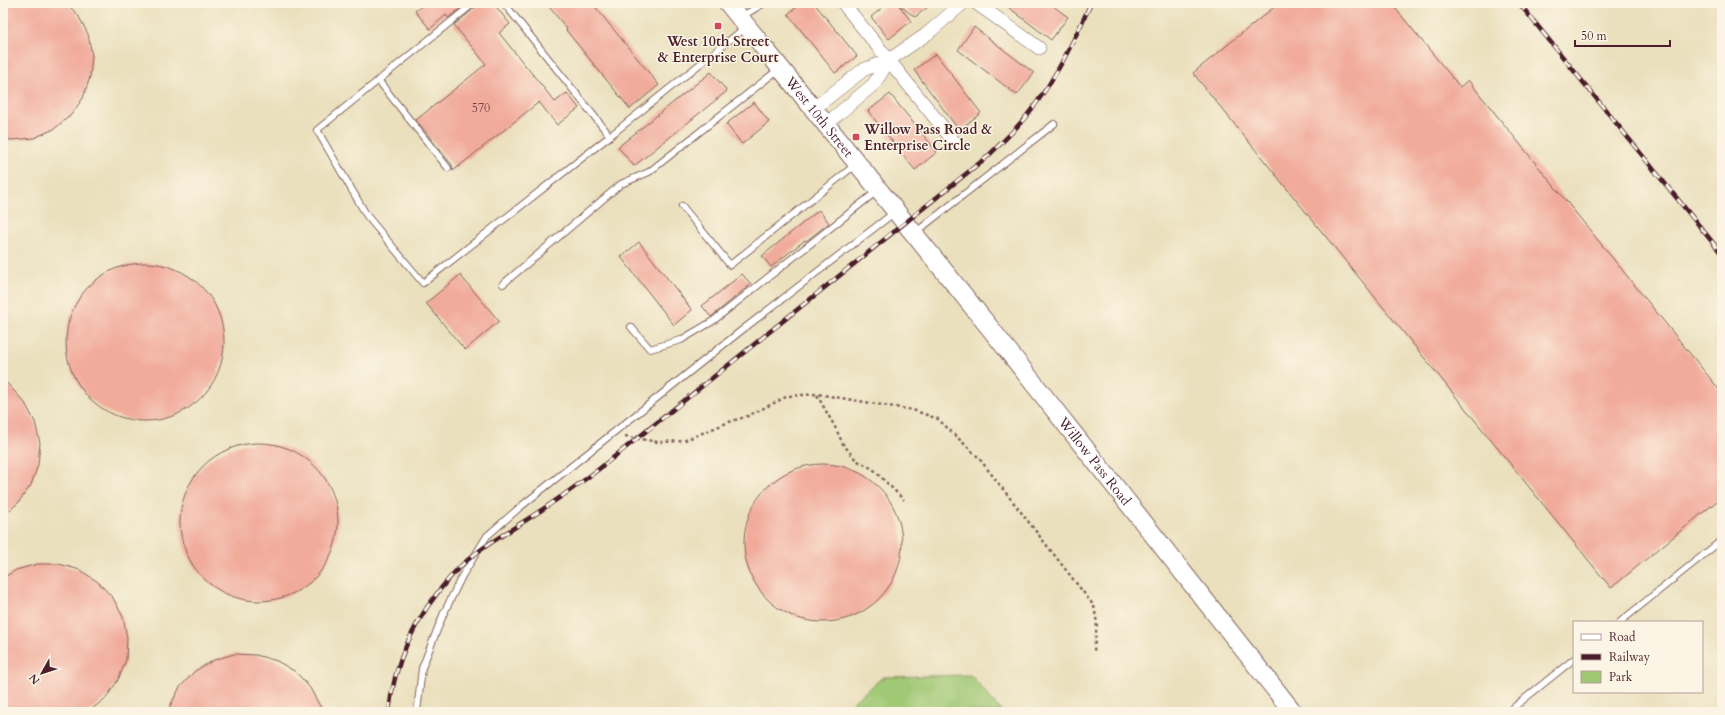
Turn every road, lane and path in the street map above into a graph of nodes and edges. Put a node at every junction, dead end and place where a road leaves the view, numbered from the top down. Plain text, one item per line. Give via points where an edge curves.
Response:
1 (474, 3) edge
2 (504, 3) edge
3 (728, 3) edge
4 (764, 3) edge
5 (843, 3) edge
6 (963, 3) edge
7 (976, 3) edge
8 (743, 22) junction
9 (1039, 48) dead end
10 (889, 60) junction
11 (780, 68) junction
12 (378, 80) junction
13 (813, 109) junction
14 (1054, 124) dead end
15 (825, 125) junction
16 (610, 136) junction
17 (956, 144) dead end
18 (856, 164) junction
19 (448, 168) dead end
20 (878, 190) junction
21 (682, 206) dead end
22 (895, 212) junction
23 (913, 234) junction
24 (503, 284) dead end
25 (630, 327) dead end
26 (817, 394) junction
27 (613, 433) junction
28 (904, 500) dead end
29 (1722, 540) edge
30 (1621, 621) edge
31 (1094, 651) dead end
32 (1573, 660) edge
33 (416, 712) edge
34 (1293, 712) edge
35 (1508, 712) edge

1 - 12 lane
2 - 16 lane
3 - 8 main road, West 10th Street
4 - 8 lane
5 - 10 street
6 - 10 street via 927,34
7 - 9 street
8 - 11 main road, West 10th Street
8 - 16 lane
10 - 13 street via 863,70
10 - 15 street via 874,84
10 - 17 street
11 - 13 main road, West 10th Street
11 - 24 lane via 649,172 620,184
12 - 16 lane via 317,130 367,216 423,283
12 - 19 lane
13 - 15 main road, West 10th Street
14 - 23 lane
15 - 18 main road, West 10th Street
18 - 20 main road, West 10th Street
18 - 21 lane via 730,265
20 - 22 main road, West 10th Street
20 - 25 lane via 713,321 681,340 650,350
22 - 23 main road, Willow Pass Road
22 - 27 lane
23 - 34 main road, Willow Pass Road
26 - 27 path via 788,396 748,416 683,440 658,442
26 - 28 path via 843,444 856,460 873,469
26 - 31 path via 913,410 938,419 978,457 1094,606 1097,623
27 - 33 lane via 487,536 462,576 443,615 422,668
29 - 30 lane
32 - 35 lane

